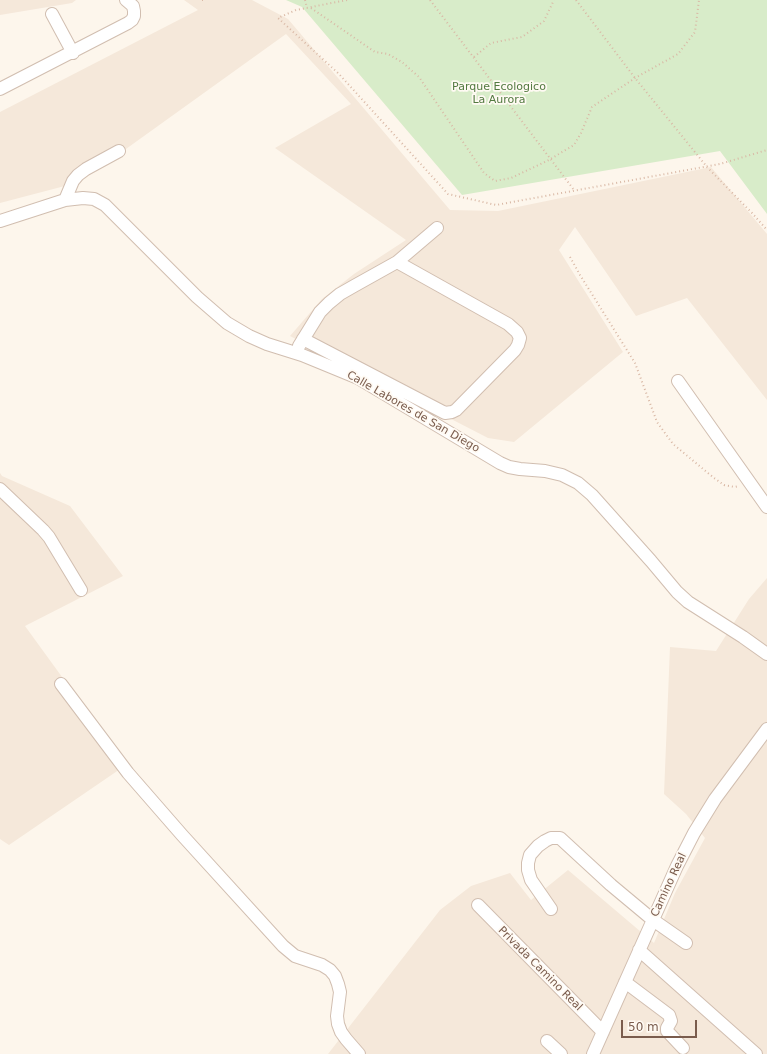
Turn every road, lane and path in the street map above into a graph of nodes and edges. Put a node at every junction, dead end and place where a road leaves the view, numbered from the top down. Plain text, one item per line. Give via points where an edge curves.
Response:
1 (126, 0) edge
2 (202, 0) edge
3 (206, 0) edge
4 (305, 0) edge
5 (347, 0) edge
6 (430, 0) edge
7 (554, 0) edge
8 (576, 0) edge
9 (699, 0) edge
10 (306, 8) junction
11 (311, 8) junction
12 (52, 14) dead end
13 (73, 52) junction
14 (474, 57) junction
15 (635, 78) junction
16 (0, 89) edge
17 (767, 150) edge
18 (119, 151) dead end
19 (551, 158) junction
20 (708, 167) junction
21 (575, 191) junction
22 (65, 200) junction
23 (0, 221) edge
24 (437, 228) dead end
25 (767, 230) edge
26 (570, 257) dead end
27 (397, 262) junction
28 (303, 338) junction
29 (295, 352) junction
30 (678, 380) dead end
31 (750, 483) junction
32 (0, 489) edge
33 (767, 507) edge
34 (81, 590) dead end
35 (767, 654) edge
36 (61, 684) dead end
37 (766, 734) edge
38 (478, 905) dead end
39 (551, 909) dead end
40 (653, 920) junction
41 (686, 943) dead end
42 (639, 950) junction
43 (625, 982) junction
44 (603, 1032) junction
45 (547, 1041) dead end
46 (684, 1048) dead end
47 (359, 1054) edge
48 (561, 1054) edge
49 (593, 1054) edge
50 (756, 1054) edge

1 - 13 street via 133,6 132,20
2 - 3 path
4 - 10 path
5 - 11 path
6 - 14 path
7 - 14 path via 544,21 528,33 522,37 491,43
8 - 15 path
9 - 15 path via 695,32 678,54
10 - 11 path
10 - 21 path via 278,18 339,74 448,194 496,205
11 - 19 path via 375,52 388,54 402,62 419,77 484,173 495,181 511,178
12 - 13 street
13 - 16 street
14 - 19 path
15 - 19 path via 592,107 574,145
15 - 20 path
17 - 20 path
18 - 22 street via 78,176 73,181
19 - 21 path
20 - 21 path
20 - 25 path
22 - 23 street, Calle Labores de San Diego
22 - 29 street, Calle Labores de San Diego via 94,199 105,205 227,324 267,344
24 - 27 street
26 - 31 path via 635,363 658,422 674,444 724,484 735,487
27 - 28 street via 340,294 320,312
27 - 28 street via 508,324 520,338 516,350 456,410 445,413
28 - 29 street
29 - 35 street, Calle Labores de San Diego via 358,378 500,463 509,467 562,475 578,483 592,495 688,602
30 - 31 street
31 - 33 street
32 - 34 street via 49,537
36 - 47 street via 133,778 283,946 296,956 322,965 335,976 340,992 338,1024 341,1032
37 - 40 street, Camino Real via 715,799 677,866
38 - 44 street, Privada Camino Real
39 - 40 street via 531,880 528,863 530,855 538,846 551,838 560,838
40 - 41 street
40 - 42 street, Camino Real
42 - 43 street, Camino Real
42 - 50 street
43 - 44 street, Camino Real
43 - 46 street via 669,1015 671,1020 667,1031
44 - 49 street, Camino Real
45 - 48 street

